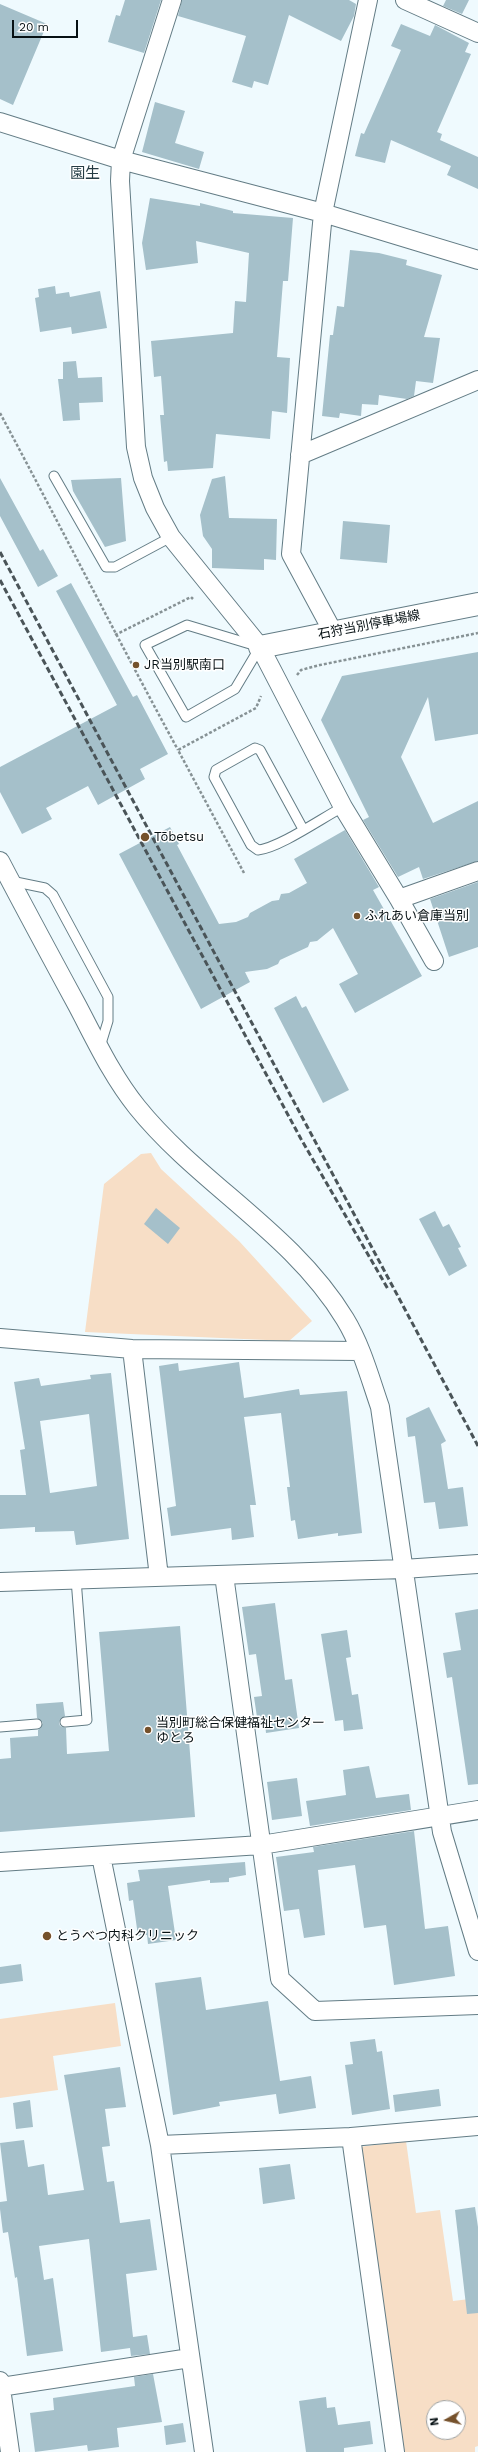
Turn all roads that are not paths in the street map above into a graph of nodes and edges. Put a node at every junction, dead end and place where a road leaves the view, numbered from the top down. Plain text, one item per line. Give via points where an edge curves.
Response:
1 (172, 0) edge
2 (368, 0) edge
3 (405, 0) edge
4 (478, 33) edge
5 (0, 122) edge
6 (121, 160) junction
7 (323, 213) junction
8 (478, 260) edge
9 (478, 380) edge
10 (300, 455) junction
11 (54, 476) dead end
12 (171, 537) junction
13 (478, 604) edge
14 (333, 632) junction
15 (260, 647) junction
16 (343, 807) junction
17 (303, 829) junction
18 (0, 861) edge
19 (478, 871) edge
20 (11, 881) junction
21 (399, 899) junction
22 (434, 961) dead end
23 (99, 1048) junction
24 (0, 1338) edge
25 (132, 1349) junction
26 (360, 1351) junction
27 (478, 1564) edge
28 (403, 1569) junction
29 (224, 1575) junction
30 (159, 1577) junction
31 (76, 1579) junction
32 (0, 1582) edge
33 (65, 1722) dead end
34 (38, 1724) dead end
35 (0, 1727) edge
36 (478, 1810) edge
37 (439, 1816) junction
38 (261, 1845) junction
39 (101, 1856) junction
40 (0, 1862) edge
41 (478, 1951) edge
42 (478, 2006) edge
43 (478, 2126) edge
44 (351, 2137) junction
45 (160, 2145) junction
46 (190, 2358) junction
47 (0, 2385) edge
48 (10, 2452) edge
49 (204, 2452) edge
50 (395, 2452) edge

1 - 6 street
2 - 7 street
3 - 4 street
5 - 6 street
6 - 7 street
6 - 12 street via 120,181 136,447 143,478 155,508
7 - 8 street
7 - 10 street
9 - 10 street
10 - 14 street via 291,554
11 - 12 lane via 106,567 115,567
12 - 15 street
13 - 14 main road, 石狩当別停車場線
14 - 15 main road, 石狩当別停車場線
15 - 15 lane via 235,689 186,717 145,645 188,625
15 - 16 street
16 - 17 lane
16 - 21 street
17 - 17 lane via 266,849 258,850 251,845 214,777 216,770 254,748 260,750
18 - 20 street
19 - 21 street
20 - 23 street
20 - 23 lane via 45,888 53,895 104,991 109,1006 108,1021
21 - 22 street
23 - 26 street via 135,1105 152,1125 306,1267 346,1320
24 - 25 street
25 - 26 street
25 - 30 street
26 - 28 street via 380,1407
27 - 28 street
28 - 29 street
28 - 37 street
29 - 30 street
29 - 38 street
30 - 31 street
31 - 32 street
31 - 33 lane via 87,1720
34 - 35 lane
36 - 37 street
37 - 38 street
37 - 41 street
38 - 39 street
38 - 42 street via 280,1979 315,2011
39 - 40 street
39 - 45 street
43 - 44 street
44 - 45 street
44 - 50 street
45 - 46 street
46 - 47 street
46 - 49 street
47 - 48 street

